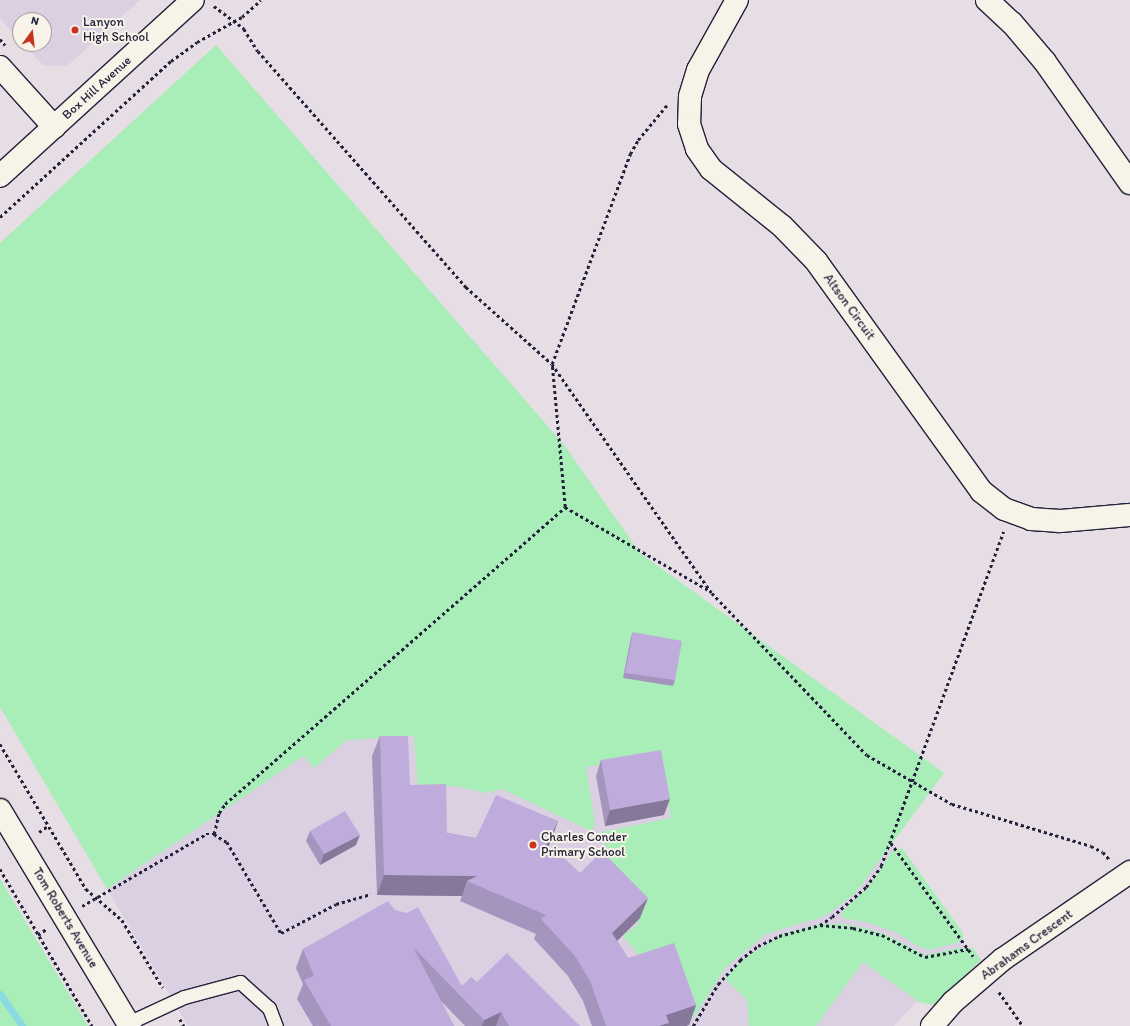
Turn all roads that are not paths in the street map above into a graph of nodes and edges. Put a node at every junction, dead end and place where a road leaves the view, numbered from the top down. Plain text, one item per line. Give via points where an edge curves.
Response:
1 (737, 0) edge
2 (987, 0) edge
3 (203, 2) edge
4 (0, 67) edge
5 (54, 127) junction
6 (0, 176) edge
7 (1130, 183) edge
8 (1130, 515) edge
9 (0, 810) edge
10 (1127, 874) edge
11 (129, 1025) edge
12 (276, 1026) edge
13 (932, 1026) edge

1 - 8 street, Altson Circuit via 698,70 690,97 689,124 697,149 711,169 782,226 816,261 981,490 1010,511 1031,519 1060,521
2 - 7 street via 1012,23 1045,62
3 - 5 street, Box Hill Avenue
4 - 5 street
5 - 6 street, Box Hill Avenue
9 - 11 street, Tom Roberts Avenue
10 - 13 street, Abrahams Crescent via 986,974 953,1002
11 - 12 lane via 171,1003 240,982 269,1008

